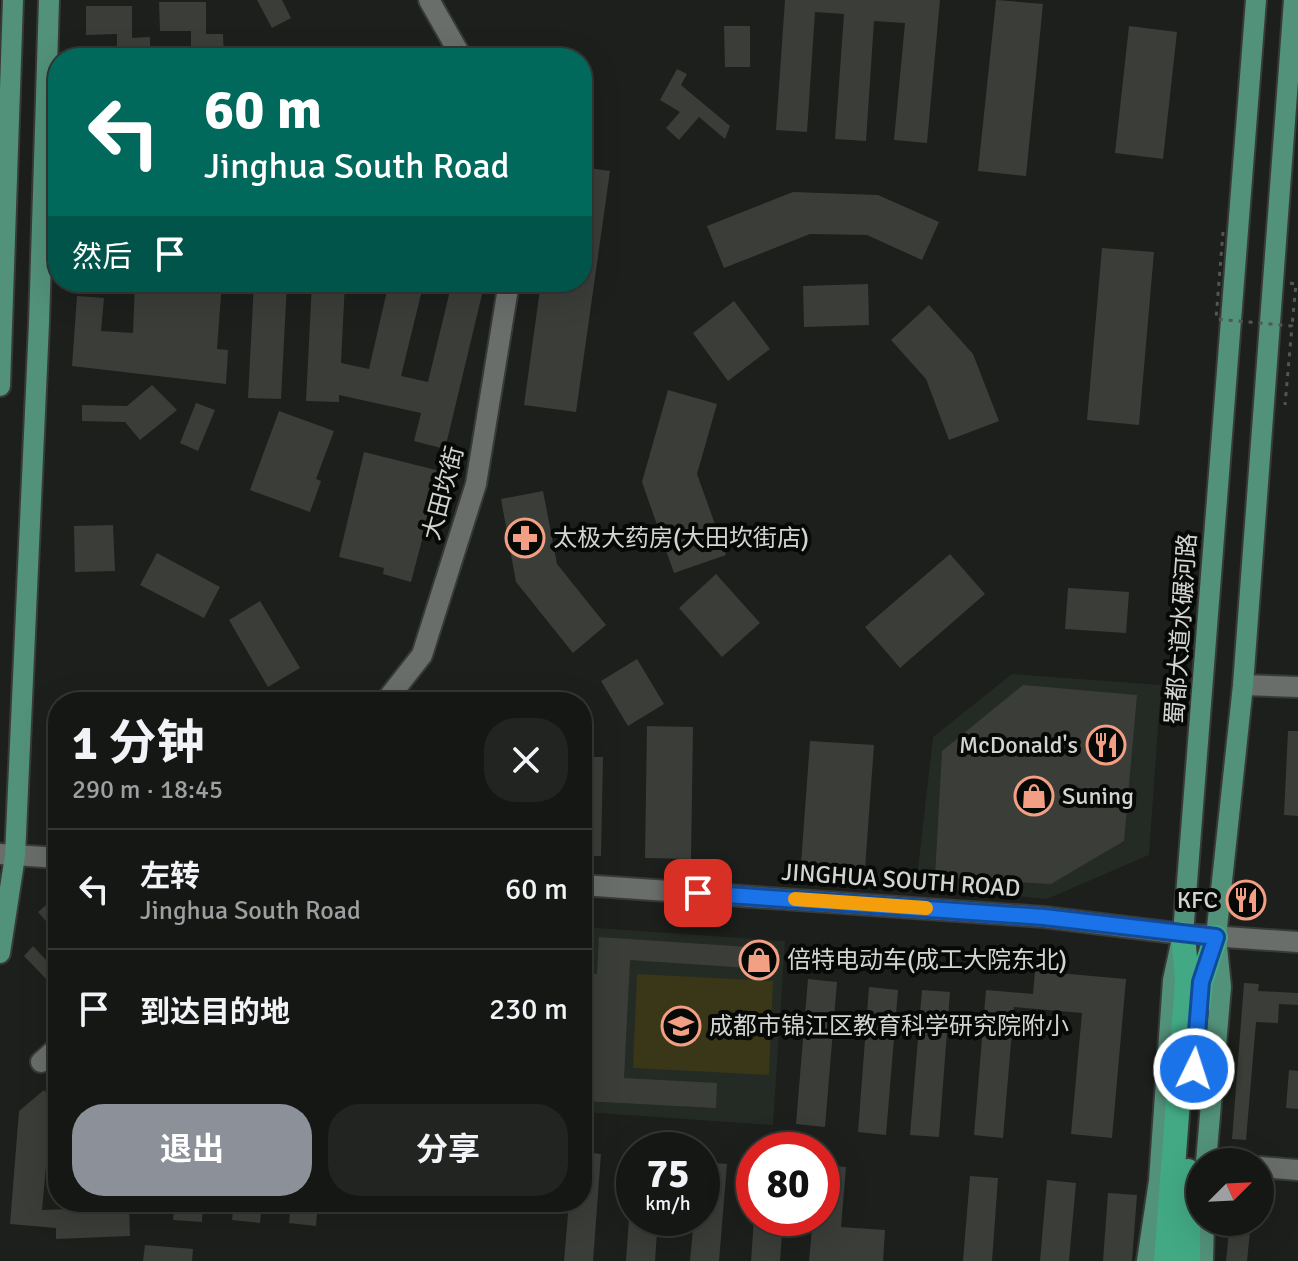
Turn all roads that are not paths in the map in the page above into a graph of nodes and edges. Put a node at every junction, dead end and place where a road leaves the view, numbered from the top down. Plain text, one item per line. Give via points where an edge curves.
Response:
1 (13, 0) edge
2 (49, 0) edge
3 (429, 0) edge
4 (1256, 0) edge
5 (1294, 0) edge
6 (49, 48) edge
7 (456, 48) edge
8 (1291, 118) edge
9 (48, 253) edge
10 (507, 292) edge
11 (0, 386) edge
12 (1243, 685) junction
13 (1298, 687) edge
14 (393, 692) edge
15 (8, 855) edge
16 (48, 857) edge
17 (592, 886) edge
18 (1183, 934) junction
19 (1216, 937) junction
20 (1298, 942) edge
21 (0, 953) edge
22 (48, 1056) edge
23 (41, 1062) dead end
24 (1197, 1148) edge
25 (1274, 1168) edge
26 (1298, 1170) edge
27 (1172, 1186) junction
28 (1186, 1229) edge
29 (1190, 1236) edge
30 (1204, 1236) edge
31 (1147, 1261) edge
32 (1159, 1261) edge
33 (1166, 1261) edge
34 (1181, 1261) edge
35 (1188, 1261) edge
36 (1203, 1261) edge

1 - 11 main road
2 - 6 main road
3 - 7 street
4 - 18 main road, 蜀都大道水碾河路
5 - 8 main road
8 - 12 main road
9 - 15 main road
10 - 14 street, 大田坎街 via 476,484 422,655
12 - 13 street
12 - 19 main road
15 - 16 street
15 - 21 main road
17 - 18 street, JINGHUA SOUTH ROAD via 1015,914
18 - 19 street, JINGHUA SOUTH ROAD
18 - 27 highway via 1187,981
18 - 31 main road, 蜀都大道水碾河路 via 1173,980 1159,1181
19 - 20 street, JINGHUA SOUTH ROAD
19 - 24 highway via 1201,982
22 - 23 street
25 - 26 street
27 - 32 highway
27 - 33 highway
28 - 34 highway
29 - 35 highway
30 - 36 main road

